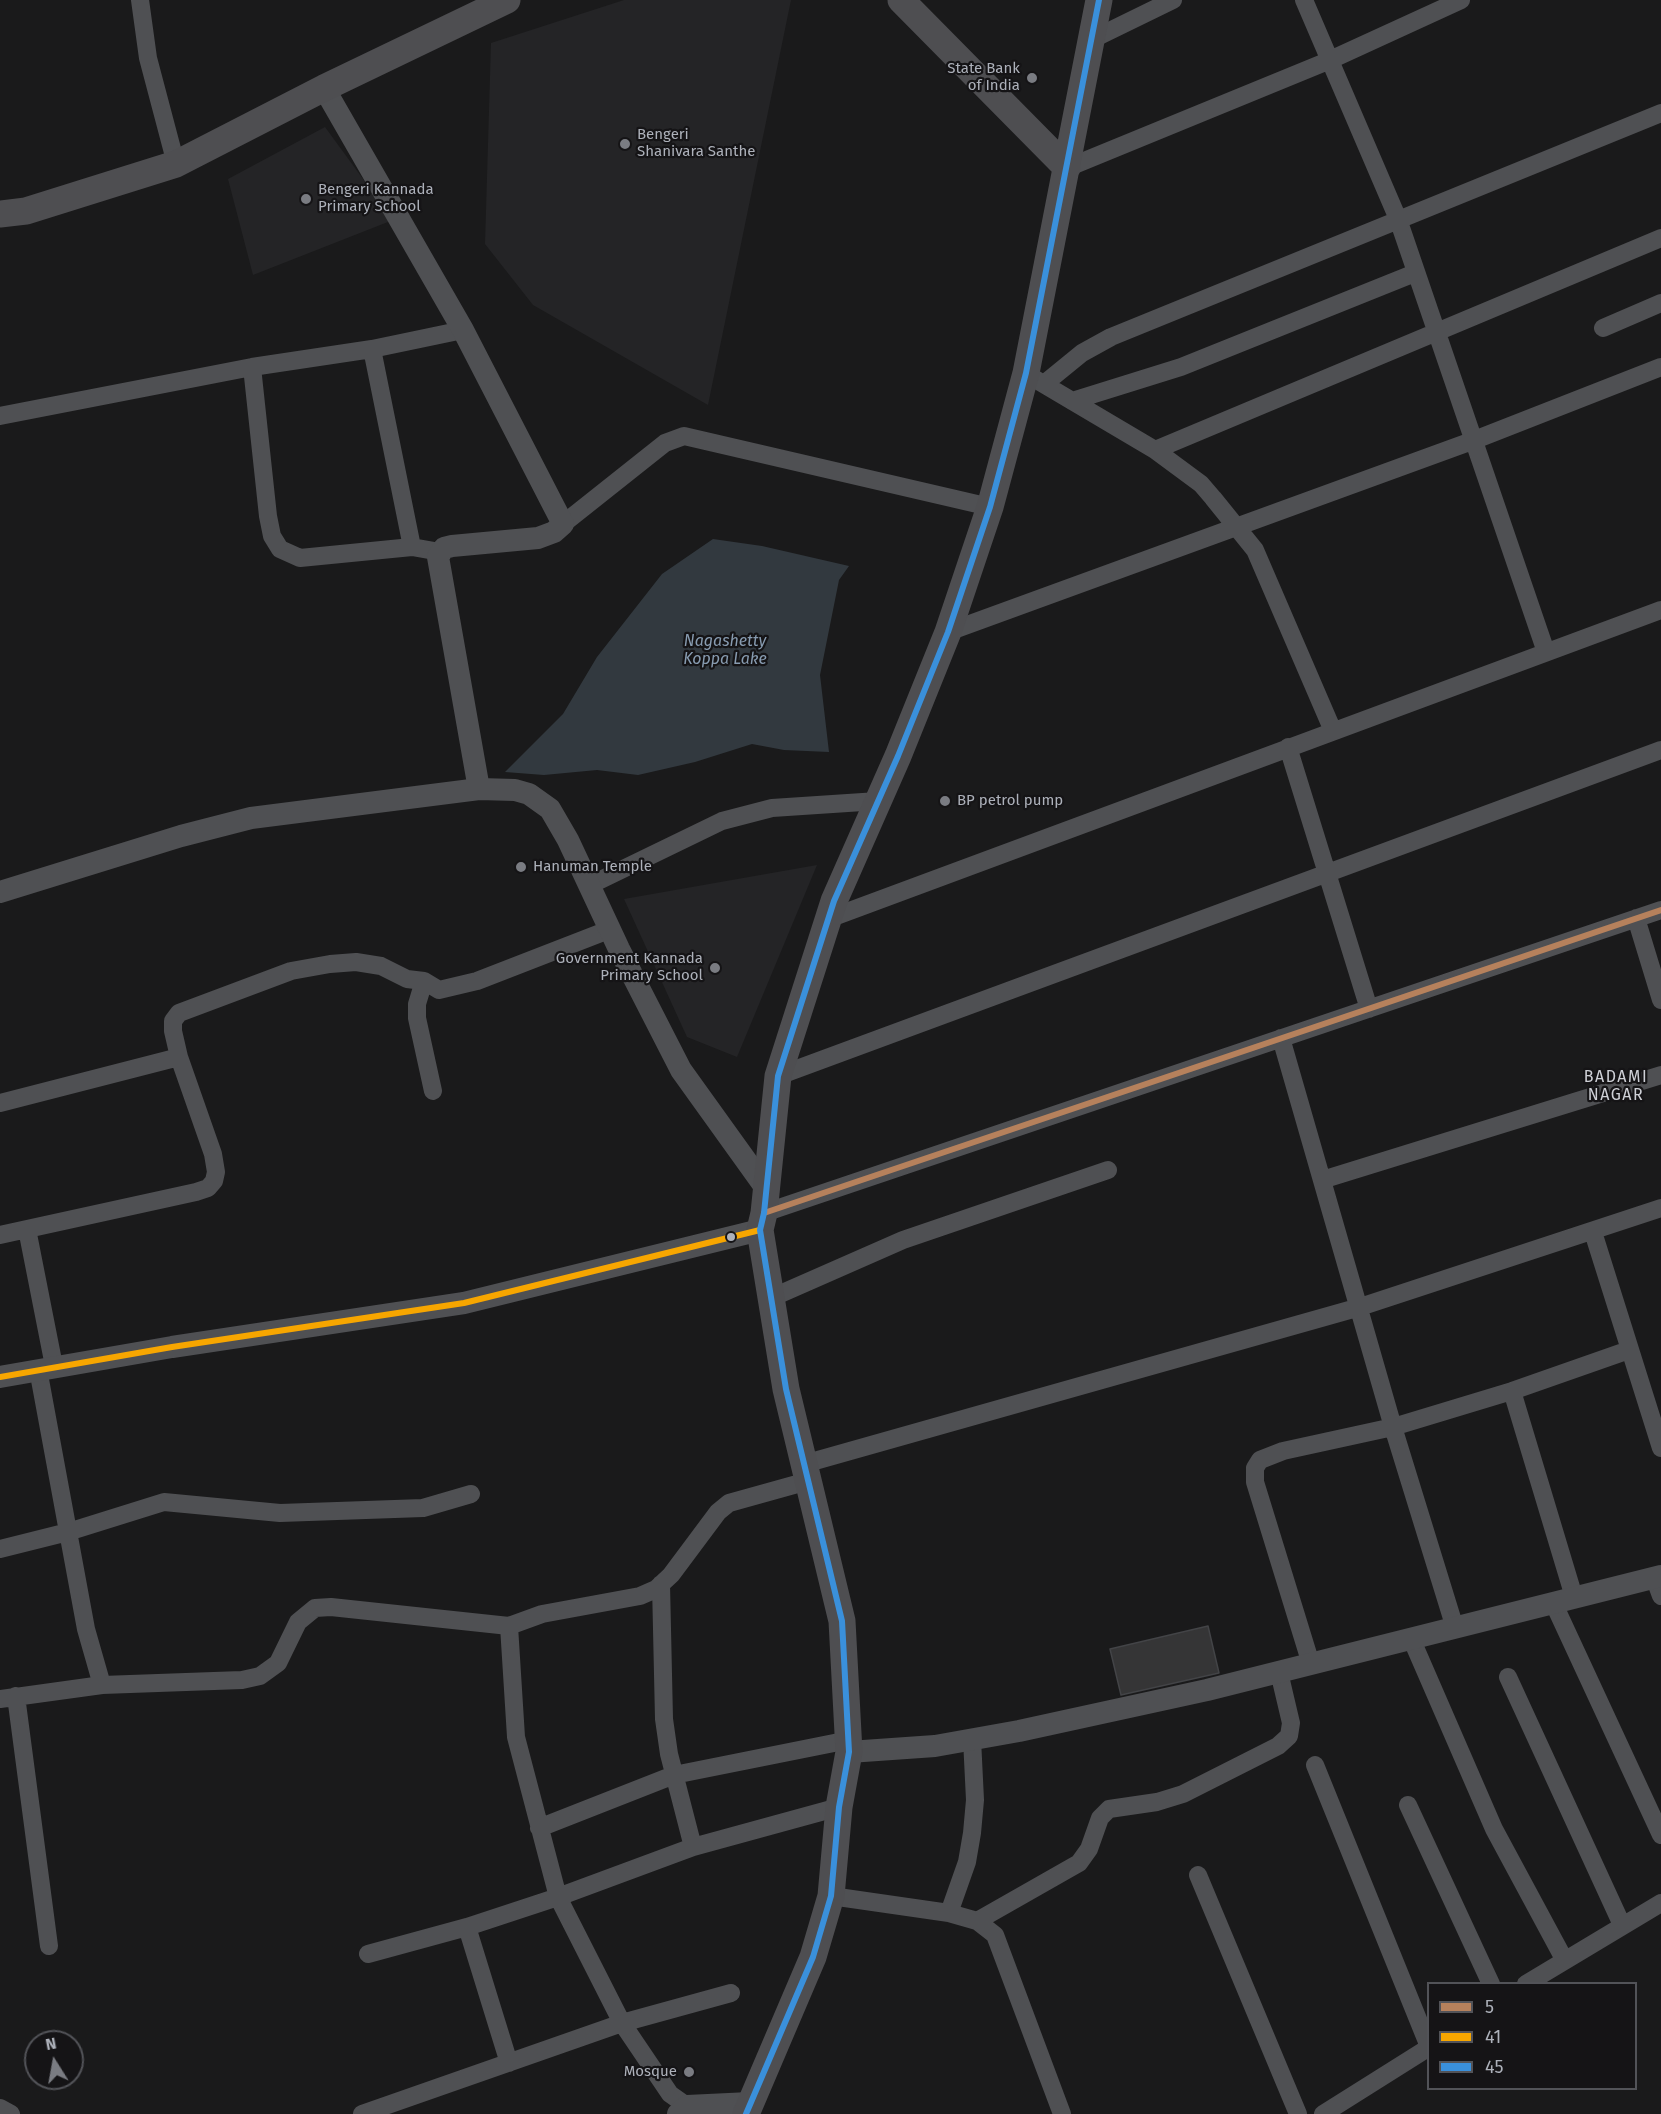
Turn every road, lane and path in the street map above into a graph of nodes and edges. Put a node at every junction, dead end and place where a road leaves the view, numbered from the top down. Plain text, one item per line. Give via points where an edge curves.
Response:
1 (140, 0) edge
2 (507, 0) edge
3 (901, 0) edge
4 (1100, 0) edge
5 (1173, 0) edge
6 (1304, 0) edge
7 (1461, 0) edge
8 (1091, 40) junction
9 (1328, 60) junction
10 (324, 88) junction
11 (1661, 113) edge
12 (176, 164) junction
13 (1067, 168) junction
14 (0, 214) edge
15 (1398, 219) junction
16 (1661, 238) edge
17 (1415, 273) junction
18 (1661, 303) edge
19 (1603, 328) dead end
20 (463, 330) junction
21 (1435, 331) junction
22 (372, 349) junction
23 (1661, 367) edge
24 (252, 368) junction
25 (1035, 379) junction
26 (1072, 400) junction
27 (0, 416) edge
28 (1472, 441) junction
29 (1155, 450) junction
30 (990, 507) junction
31 (563, 524) junction
32 (1236, 527) junction
33 (412, 547) junction
34 (440, 552) junction
35 (1661, 610) edge
36 (948, 632) junction
37 (1546, 652) junction
38 (1333, 731) junction
39 (1288, 747) junction
40 (1661, 750) edge
41 (479, 789) junction
42 (878, 801) junction
43 (1325, 874) junction
44 (588, 886) junction
45 (0, 892) edge
46 (1661, 910) edge
47 (1636, 918) junction
48 (828, 919) junction
49 (611, 929) junction
50 (424, 981) junction
51 (1661, 1000) edge
52 (1369, 1009) junction
53 (1281, 1038) junction
54 (179, 1057) junction
55 (1661, 1075) edge
56 (778, 1076) junction
57 (433, 1091) dead end
58 (0, 1103) edge
59 (1108, 1170) dead end
60 (1322, 1180) junction
61 (1661, 1208) edge
62 (763, 1210) junction
63 (27, 1229) junction
64 (1593, 1233) junction
65 (0, 1235) edge
66 (771, 1298) junction
67 (1360, 1307) junction
68 (1629, 1350) junction
69 (46, 1368) junction
70 (0, 1377) edge
71 (1512, 1391) junction
72 (1393, 1427) junction
73 (1661, 1448) edge
74 (806, 1472) junction
75 (471, 1494) dead end
76 (68, 1532) junction
77 (0, 1549) edge
78 (1658, 1583) edge
79 (661, 1584) junction
80 (1564, 1600) junction
81 (509, 1626) junction
82 (1455, 1628) junction
83 (1411, 1638) junction
84 (1311, 1664) junction
85 (1279, 1672) junction
86 (1508, 1677) dead end
87 (102, 1685) junction
88 (8, 1697) edge
89 (972, 1739) junction
90 (849, 1746) junction
91 (1315, 1765) dead end
92 (674, 1775) junction
93 (1408, 1805) dead end
94 (839, 1807) junction
95 (539, 1828) junction
96 (1661, 1835) edge
97 (693, 1847) junction
98 (1198, 1875) dead end
99 (831, 1896) junction
100 (558, 1897) junction
101 (1661, 1903) edge
102 (949, 1913) junction
103 (977, 1921) junction
104 (1623, 1925) junction
105 (468, 1927) junction
106 (49, 1946) dead end
107 (368, 1954) dead end
108 (1564, 1959) junction
109 (1491, 1982) edge
110 (1528, 1982) edge
111 (731, 1993) dead end
112 (622, 2023) junction
113 (1427, 2044) edge
114 (1427, 2047) edge
115 (508, 2063) junction
116 (0, 2108) edge
117 (394, 2109) edge
118 (683, 2110) edge
119 (748, 2110) edge
120 (11, 2114) edge
121 (362, 2114) edge
122 (1062, 2114) edge
123 (1298, 2114) edge
124 (1323, 2114) edge

1 - 12 street via 148,58
2 - 10 main road
3 - 13 main road
4 - 8 main road
5 - 8 street
6 - 9 street
7 - 9 street
8 - 13 main road
9 - 13 street
9 - 15 street
10 - 12 main road
10 - 20 street
11 - 15 street
12 - 14 main road via 26,211
13 - 25 main road
15 - 17 street
15 - 25 street via 1111,337
16 - 21 street
17 - 21 street
17 - 26 street via 1181,367
18 - 19 street
20 - 22 street
20 - 31 street
21 - 28 street
21 - 29 street
22 - 24 street
22 - 33 street
23 - 28 street
24 - 27 street
24 - 33 street via 268,516 272,536 280,549 300,558
25 - 26 street
25 - 30 main road
26 - 29 street
28 - 32 street
28 - 37 street
29 - 32 street via 1201,484
30 - 31 street via 684,436 665,443
30 - 36 main road
31 - 34 street via 538,538 452,546
32 - 36 street
32 - 38 street via 1254,550
33 - 34 street
34 - 41 street via 438,562
35 - 37 street
36 - 42 main road
37 - 38 street
38 - 39 street
39 - 43 street
39 - 48 street
40 - 43 street
41 - 44 street via 522,792 550,809
41 - 45 street via 251,818
42 - 44 street via 772,808 722,821
42 - 48 main road
43 - 52 street
43 - 56 street
44 - 49 street
46 - 47 street
47 - 51 street
47 - 52 street
48 - 56 main road
49 - 50 street via 477,981 439,990
49 - 62 street via 681,1070
50 - 54 street via 356,962 291,971 179,1013 173,1021 173,1031
50 - 57 street via 417,1018
52 - 53 street
53 - 60 street
53 - 62 street
54 - 58 street
54 - 63 street via 213,1154 216,1172 208,1188
55 - 60 street
56 - 62 main road
59 - 66 street via 903,1240
60 - 67 street
61 - 64 street
62 - 66 main road
62 - 69 street via 465,1303
63 - 65 street
63 - 69 street
64 - 67 street
64 - 68 street
66 - 74 main road via 786,1389
67 - 72 street
67 - 74 street
68 - 71 street
68 - 73 street
69 - 70 street
69 - 76 street
71 - 72 street
71 - 80 street
72 - 82 street
72 - 84 street via 1282,1451 1260,1460 1255,1468 1260,1498
74 - 79 street via 729,1503
74 - 90 main road via 842,1621
75 - 76 street via 423,1508 280,1513 164,1502
76 - 77 street
76 - 87 street via 86,1629
78 - 80 street
79 - 81 street via 640,1596 542,1614
79 - 92 street via 664,1719
80 - 82 street
80 - 96 street
81 - 87 street via 315,1608 297,1622 278,1663 260,1676
81 - 95 street via 516,1737
82 - 83 street
83 - 84 street
83 - 108 street via 1494,1829
84 - 85 street
85 - 89 street
85 - 103 street via 1291,1723 1289,1736 1278,1746 1183,1794 1109,1809 1100,1818 1089,1849 1079,1863
86 - 104 street
87 - 88 street
88 - 106 street
89 - 90 street via 935,1746
89 - 102 street via 972,1833 967,1862
90 - 92 street
90 - 94 main road
91 - 113 street
92 - 95 street
92 - 97 street
93 - 109 street
94 - 97 street
94 - 99 main road
95 - 100 street
97 - 100 street
98 - 123 street
99 - 102 street
99 - 119 main road via 813,1957
100 - 105 street
100 - 112 street
101 - 104 street
102 - 103 street
103 - 122 street via 995,1935
104 - 108 street
105 - 107 street
105 - 115 street
108 - 110 street
111 - 112 street
112 - 115 street
112 - 118 street
114 - 124 street
115 - 117 street
116 - 120 street
117 - 121 street
118 - 119 street

